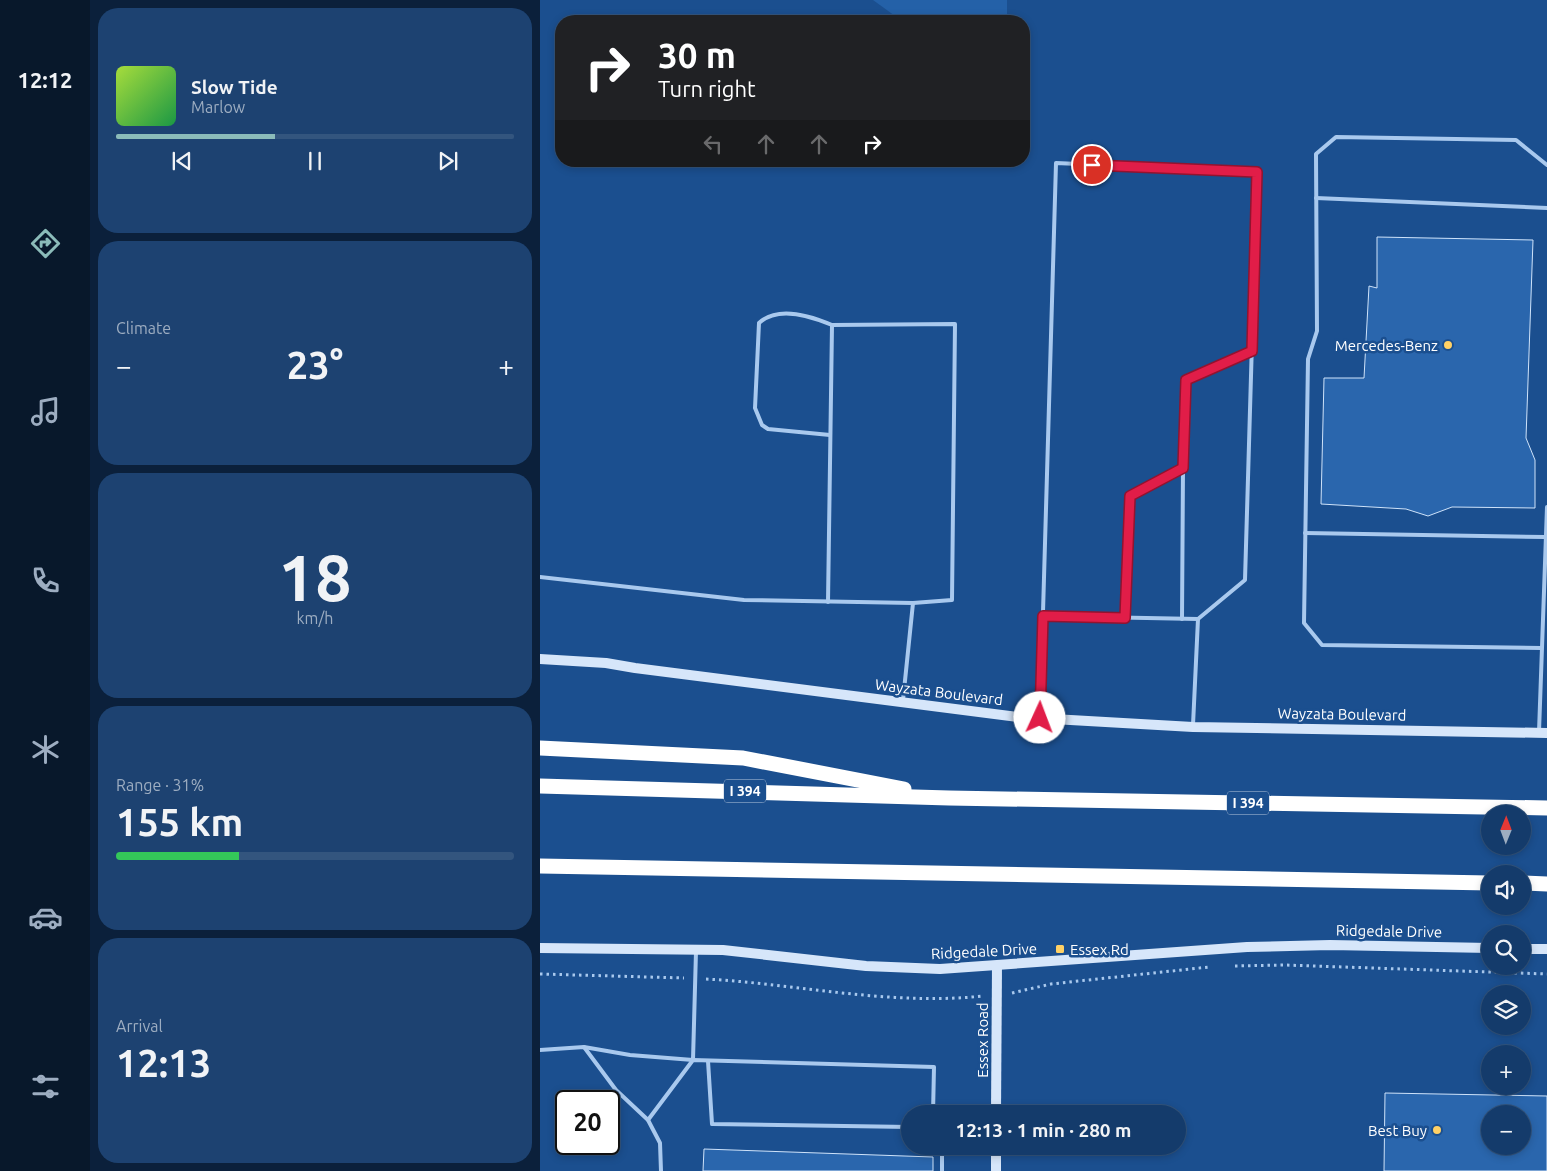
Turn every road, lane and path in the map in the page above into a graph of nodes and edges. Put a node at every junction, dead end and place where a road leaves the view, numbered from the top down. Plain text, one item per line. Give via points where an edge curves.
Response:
1 (1547, 166) edge
2 (1316, 198) junction
3 (1547, 208) edge
4 (832, 325) junction
5 (1252, 351) junction
6 (830, 435) junction
7 (1183, 468) junction
8 (1547, 507) edge
9 (1305, 533) junction
10 (1545, 537) junction
11 (540, 577) edge
12 (828, 602) junction
13 (913, 603) junction
14 (1043, 616) junction
15 (1125, 618) junction
16 (1182, 619) junction
17 (1198, 619) junction
18 (1541, 648) junction
19 (540, 659) edge
20 (902, 702) junction
21 (1040, 718) junction
22 (1193, 727) junction
23 (1543, 732) edge
24 (540, 748) edge
25 (540, 786) edge
26 (950, 798) junction
27 (1547, 808) edge
28 (540, 866) edge
29 (1481, 883) edge
30 (1531, 883) edge
31 (1547, 884) edge
32 (540, 948) edge
33 (1481, 948) edge
34 (696, 949) junction
35 (1531, 949) edge
36 (1547, 949) edge
37 (997, 966) junction
38 (1217, 966) dead end
39 (1227, 966) dead end
40 (540, 974) edge
41 (1547, 974) edge
42 (695, 979) junction
43 (1023, 992) dead end
44 (970, 998) dead end
45 (584, 1047) junction
46 (540, 1050) edge
47 (693, 1060) junction
48 (708, 1061) junction
49 (933, 1105) edge
50 (996, 1105) edge
51 (648, 1120) junction
52 (901, 1127) edge
53 (942, 1155) edge
54 (996, 1155) edge
55 (661, 1171) edge
56 (942, 1171) edge
57 (996, 1171) edge

1 - 2 lane via 1516,140 1336,136 1316,154
2 - 3 lane
2 - 9 lane via 1317,331 1308,359
4 - 6 lane
4 - 6 lane via 790,314 765,317 759,323 756,408 762,425 768,429
4 - 13 lane via 955,324 952,600
5 - 7 lane via 1186,380
5 - 14 lane via 1257,172 1056,163
5 - 17 lane via 1245,580
6 - 12 lane
7 - 15 lane via 1130,496
7 - 16 lane
8 - 10 lane
9 - 10 lane
9 - 18 lane via 1304,623 1322,645
10 - 18 lane
11 - 12 lane via 744,600
12 - 13 lane
13 - 20 lane
14 - 15 lane
14 - 21 lane
15 - 16 lane
16 - 17 lane
17 - 22 lane
18 - 23 lane
19 - 20 street, Wayzata Boulevard via 606,663
20 - 21 street, Wayzata Boulevard
21 - 22 street, Wayzata Boulevard
22 - 23 street, Wayzata Boulevard
24 - 26 highway via 743,758
25 - 26 highway, I 394
26 - 27 highway, I 394
28 - 29 highway
30 - 31 highway
32 - 34 street, Ridgedale Drive
33 - 37 street, Ridgedale Drive via 1247,947
34 - 37 street, Ridgedale Drive via 894,968
34 - 42 lane
35 - 36 street
37 - 50 street, Essex Road
38 - 43 path via 1051,984
39 - 41 path
40 - 42 path
42 - 44 path via 880,996
42 - 47 lane
45 - 46 lane
45 - 47 lane
45 - 51 lane via 616,1090
47 - 48 lane
47 - 51 lane
48 - 49 lane via 934,1067
48 - 52 lane via 712,1124
51 - 55 lane via 660,1143
53 - 56 lane
54 - 57 street

